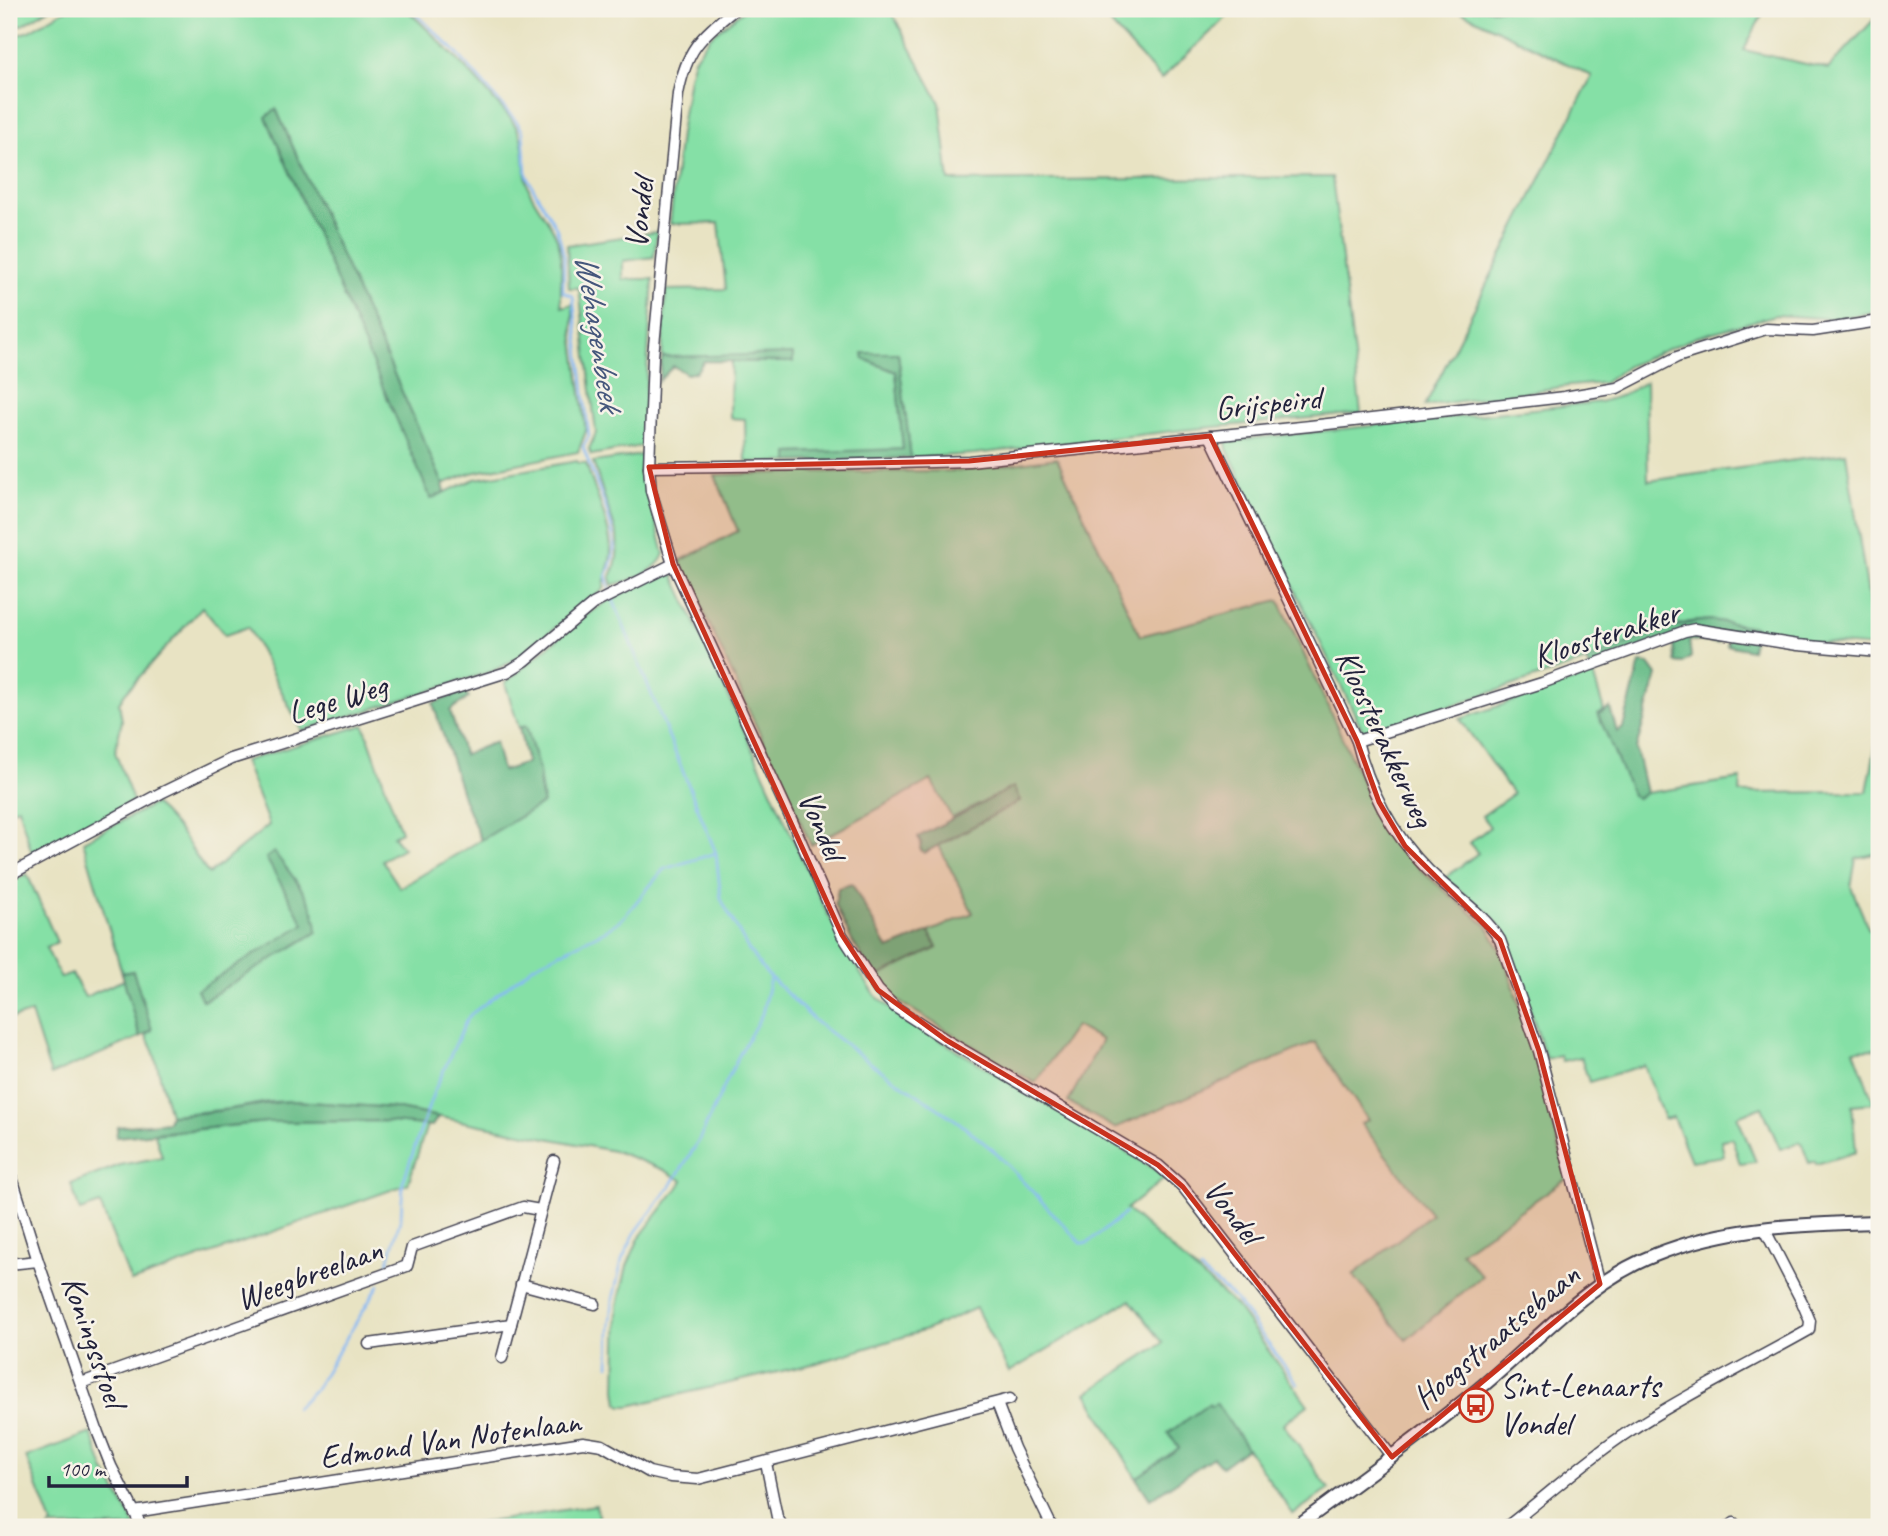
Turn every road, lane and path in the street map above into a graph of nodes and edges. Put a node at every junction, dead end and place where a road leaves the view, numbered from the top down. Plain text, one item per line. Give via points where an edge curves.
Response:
1 (735, 9) edge
2 (1879, 321) edge
3 (1210, 436) junction
4 (649, 467) junction
5 (673, 564) junction
6 (1879, 652) edge
7 (1357, 741) junction
8 (9, 875) edge
9 (554, 1161) dead end
10 (9, 1168) edge
11 (540, 1210) junction
12 (1879, 1222) edge
13 (1764, 1228) junction
14 (38, 1261) junction
15 (9, 1264) edge
16 (521, 1284) junction
17 (1601, 1284) junction
18 (595, 1304) dead end
19 (511, 1324) junction
20 (369, 1344) dead end
21 (502, 1358) dead end
22 (81, 1383) junction
23 (1010, 1399) dead end
24 (997, 1403) junction
25 (1392, 1457) junction
26 (766, 1463) junction
27 (134, 1512) junction
28 (1521, 1516) junction
29 (142, 1527) edge
30 (783, 1527) edge
31 (1052, 1527) edge
32 (1296, 1527) edge
33 (1506, 1527) edge
34 (1529, 1527) edge

1 - 4 street, Vondel via 694,47 683,71 654,343
2 - 3 street, Grijspeird via 1813,331 1766,329 1677,357 1617,388 1594,393
3 - 4 street, Grijspeird via 969,461
3 - 7 street, Kloosterakkerweg
4 - 5 street, Vondel
5 - 8 street, Lege Weg via 593,604 507,672 231,759
5 - 25 street, Vondel via 842,935 878,990 895,1007 946,1040 1158,1165 1183,1187
6 - 7 street, Kloosterakker via 1695,629
7 - 17 street, Kloosterakkerweg via 1379,802 1405,846 1481,915 1500,940 1556,1107
9 - 11 street
10 - 14 street, Koningsstoel
11 - 16 street
11 - 22 street, Weegbreelaan via 523,1207 412,1247 407,1266
12 - 13 main road, Hoogstraatsebaan
13 - 17 main road, Hoogstraatsebaan via 1695,1241 1653,1255
13 - 28 street via 1802,1302 1809,1330 1625,1434
14 - 15 street
14 - 22 street, Koningsstoel
16 - 18 street
16 - 19 street
17 - 25 main road, Hoogstraatsebaan
19 - 20 street
19 - 21 street
22 - 27 street, Koningsstoel via 111,1466
23 - 24 street, Edmond Van Notenlaan
24 - 26 street, Edmond Van Notenlaan
24 - 31 street
25 - 32 main road, Hoogstraatsebaan
26 - 27 street, Edmond Van Notenlaan via 698,1479 671,1478 649,1472 602,1445 583,1442
26 - 30 street
27 - 29 street, Koningsstoel
28 - 33 street
28 - 34 street

